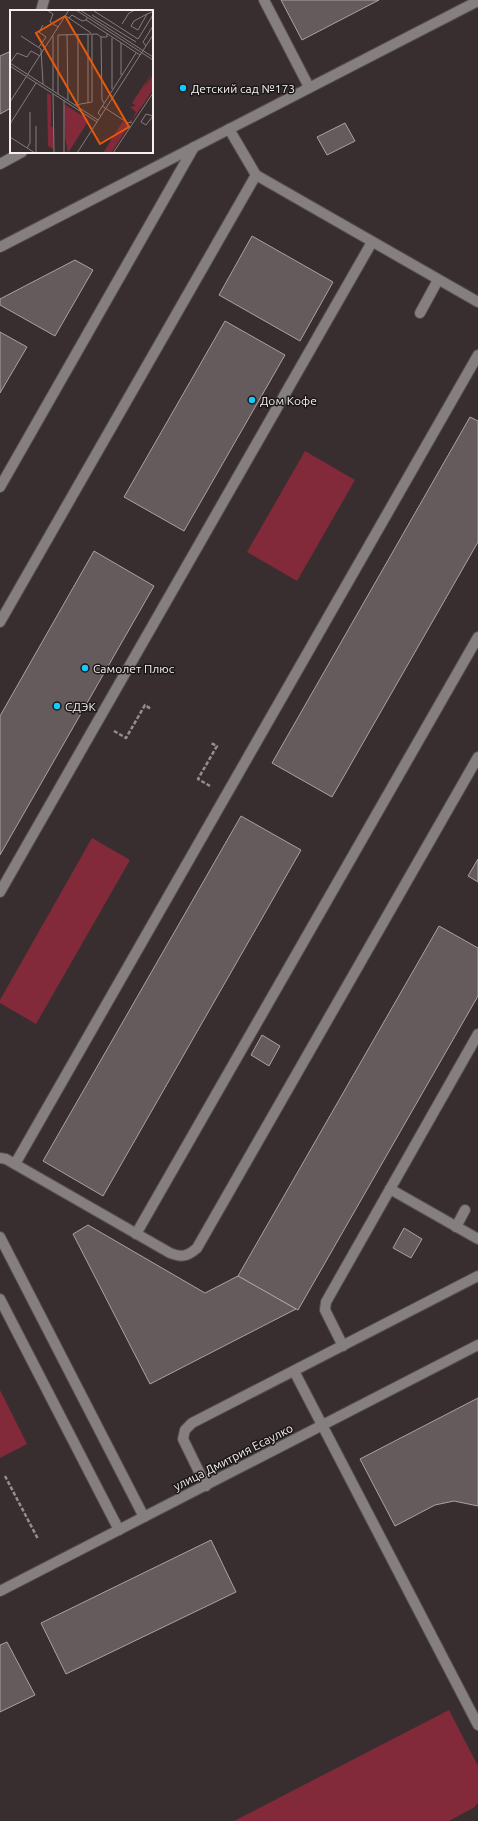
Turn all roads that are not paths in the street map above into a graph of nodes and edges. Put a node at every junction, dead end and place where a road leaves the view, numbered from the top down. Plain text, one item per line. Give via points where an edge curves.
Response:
1 (44, 0) edge
2 (264, 0) edge
3 (478, 1) edge
4 (41, 10) edge
5 (309, 88) junction
6 (229, 129) junction
7 (194, 147) junction
8 (20, 153) edge
9 (0, 164) edge
10 (256, 175) junction
11 (372, 242) junction
12 (0, 247) edge
13 (438, 280) junction
14 (478, 302) edge
15 (420, 313) dead end
16 (478, 355) edge
17 (0, 487) edge
18 (0, 622) edge
19 (478, 637) edge
20 (478, 757) edge
21 (0, 892) edge
22 (478, 1034) edge
23 (0, 1158) edge
24 (15, 1164) junction
25 (390, 1189) junction
26 (465, 1210) dead end
27 (456, 1227) junction
28 (136, 1234) junction
29 (0, 1237) edge
30 (478, 1239) edge
31 (478, 1276) edge
32 (0, 1299) edge
33 (478, 1345) edge
34 (343, 1346) junction
35 (294, 1371) junction
36 (322, 1426) junction
37 (206, 1486) junction
38 (144, 1517) junction
39 (119, 1530) junction
40 (0, 1591) edge
41 (478, 1725) edge

1 - 4 street
2 - 5 street
3 - 5 street
5 - 6 street
6 - 7 street
6 - 10 street
7 - 12 street
7 - 17 street
8 - 9 street
10 - 11 street
10 - 18 street
11 - 13 street
11 - 21 street
13 - 14 street
13 - 15 street
16 - 24 street
19 - 28 street
20 - 28 street via 197,1248 190,1254 179,1257
22 - 25 street
23 - 24 street
24 - 28 street
25 - 27 street
25 - 34 street via 326,1302 325,1310
26 - 27 street
27 - 30 street
29 - 38 street
31 - 34 street
32 - 39 street
33 - 36 street, улица Дмитрия Есаулко
34 - 35 street
35 - 36 street
35 - 37 street via 192,1423 185,1430 182,1439 185,1448
36 - 37 street, улица Дмитрия Есаулко
36 - 41 street
37 - 38 street, улица Дмитрия Есаулко
38 - 39 street, улица Дмитрия Есаулко
39 - 40 street, улица Дмитрия Есаулко

